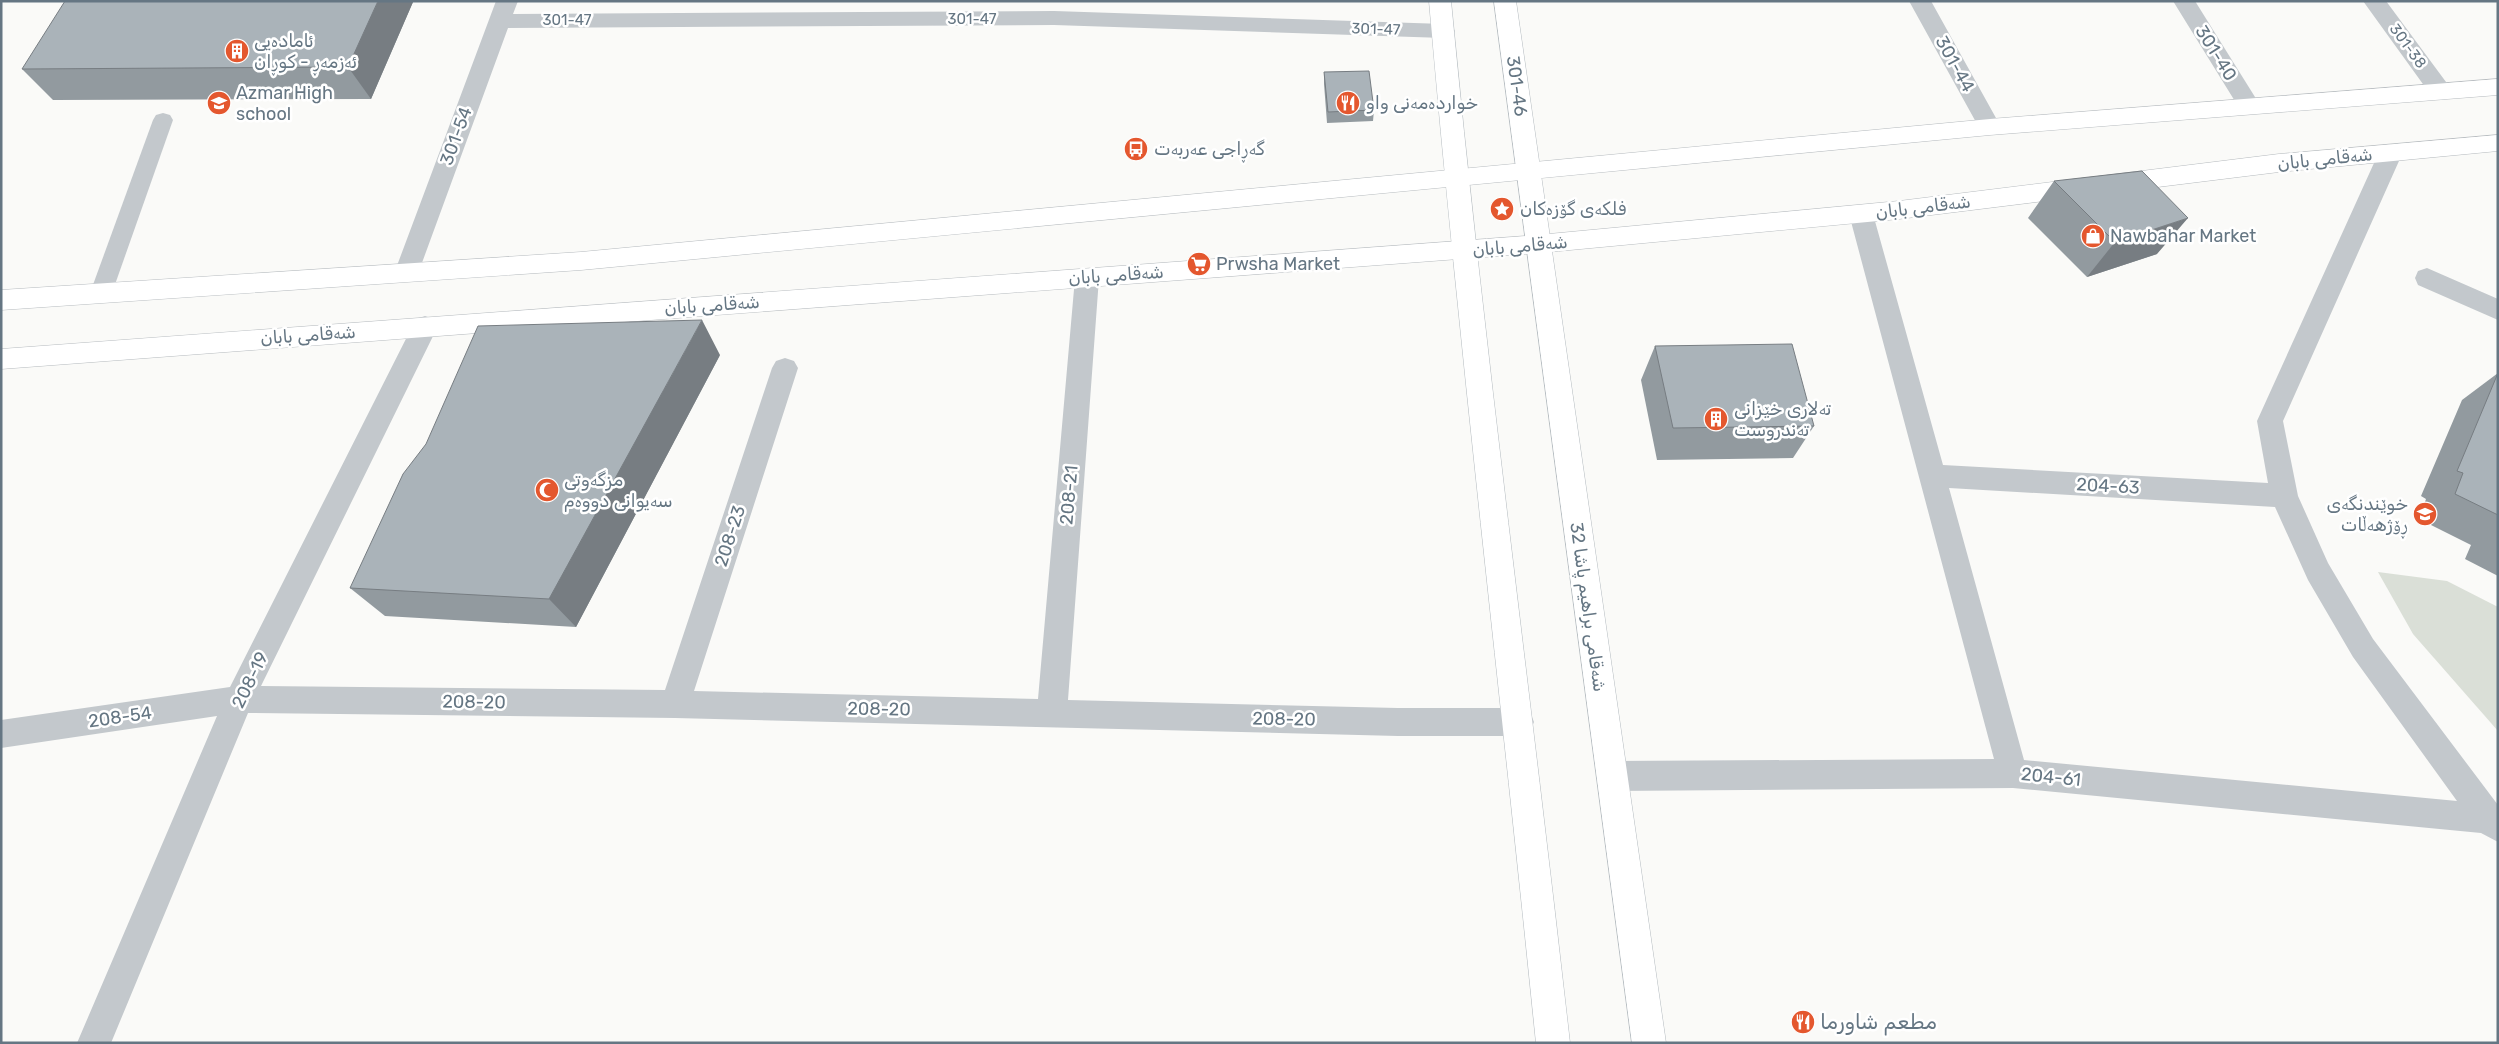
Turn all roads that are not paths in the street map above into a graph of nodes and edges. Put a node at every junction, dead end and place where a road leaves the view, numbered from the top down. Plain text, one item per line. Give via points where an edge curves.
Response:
1 (1440, 1) edge
2 (1505, 1) edge
3 (1920, 1) edge
4 (2184, 1) edge
5 (2374, 1) edge
6 (709, 10) edge
7 (1054, 10) edge
8 (503, 11) edge
9 (1444, 31) junction
10 (2498, 87) edge
11 (2441, 92) junction
12 (2249, 105) junction
13 (164, 120) dead end
14 (1990, 127) junction
15 (2498, 143) edge
16 (2391, 152) junction
17 (1528, 172) junction
18 (1456, 178) junction
19 (1861, 214) junction
20 (1538, 244) junction
21 (1464, 250) junction
22 (407, 271) junction
23 (1087, 278) junction
24 (2428, 278) dead end
25 (101, 293) junction
26 (1, 300) edge
27 (2498, 310) edge
28 (425, 326) junction
29 (1, 359) edge
30 (785, 368) dead end
31 (1932, 476) junction
32 (2284, 496) junction
33 (239, 699) junction
34 (675, 704) junction
35 (1052, 713) junction
36 (1519, 722) junction
37 (1, 734) edge
38 (2014, 773) junction
39 (1612, 776) junction
40 (2495, 823) edge
41 (94, 1043) edge
42 (1552, 1043) edge
43 (1648, 1043) edge

1 - 9 main road
2 - 17 main road, 301-46
3 - 14 street, 301-44
4 - 12 street, 301-40
5 - 11 street, 301-38
6 - 7 street, 301-47
6 - 8 street, 301-47
7 - 9 street, 301-47
8 - 22 street, 301-54
9 - 18 main road
10 - 11 main road
11 - 12 main road
12 - 14 main road
13 - 25 lane
14 - 17 main road
15 - 16 main road, شەقامی بابان
16 - 19 main road, شەقامی بابان
16 - 32 street via 2270,421
17 - 18 main road
17 - 20 main road, شەقامی براهیم پاشا 32
18 - 21 main road
18 - 22 main road via 591,260
19 - 20 main road, شەقامی بابان
19 - 31 street
20 - 21 main road, شەقامی بابان
20 - 39 main road, شەقامی براهیم پاشا 32
21 - 23 main road, شەقامی بابان
21 - 36 main road
22 - 25 main road
23 - 28 main road, شەقامی بابان
23 - 35 street, 208-21
24 - 27 street
25 - 26 main road
28 - 29 main road, شەقامی بابان
28 - 33 street, 208-19
30 - 34 street, 208-23
31 - 32 street, 204-63
31 - 38 street
32 - 40 street via 2318,570 2363,648
33 - 34 street, 208-20
33 - 37 street, 208-54
33 - 41 street, 208-19
34 - 35 street, 208-20
35 - 36 street, 208-20
36 - 42 main road
38 - 39 street, 204-61
38 - 40 street, 204-61
39 - 43 main road, شەقامی براهیم پاشا 32

